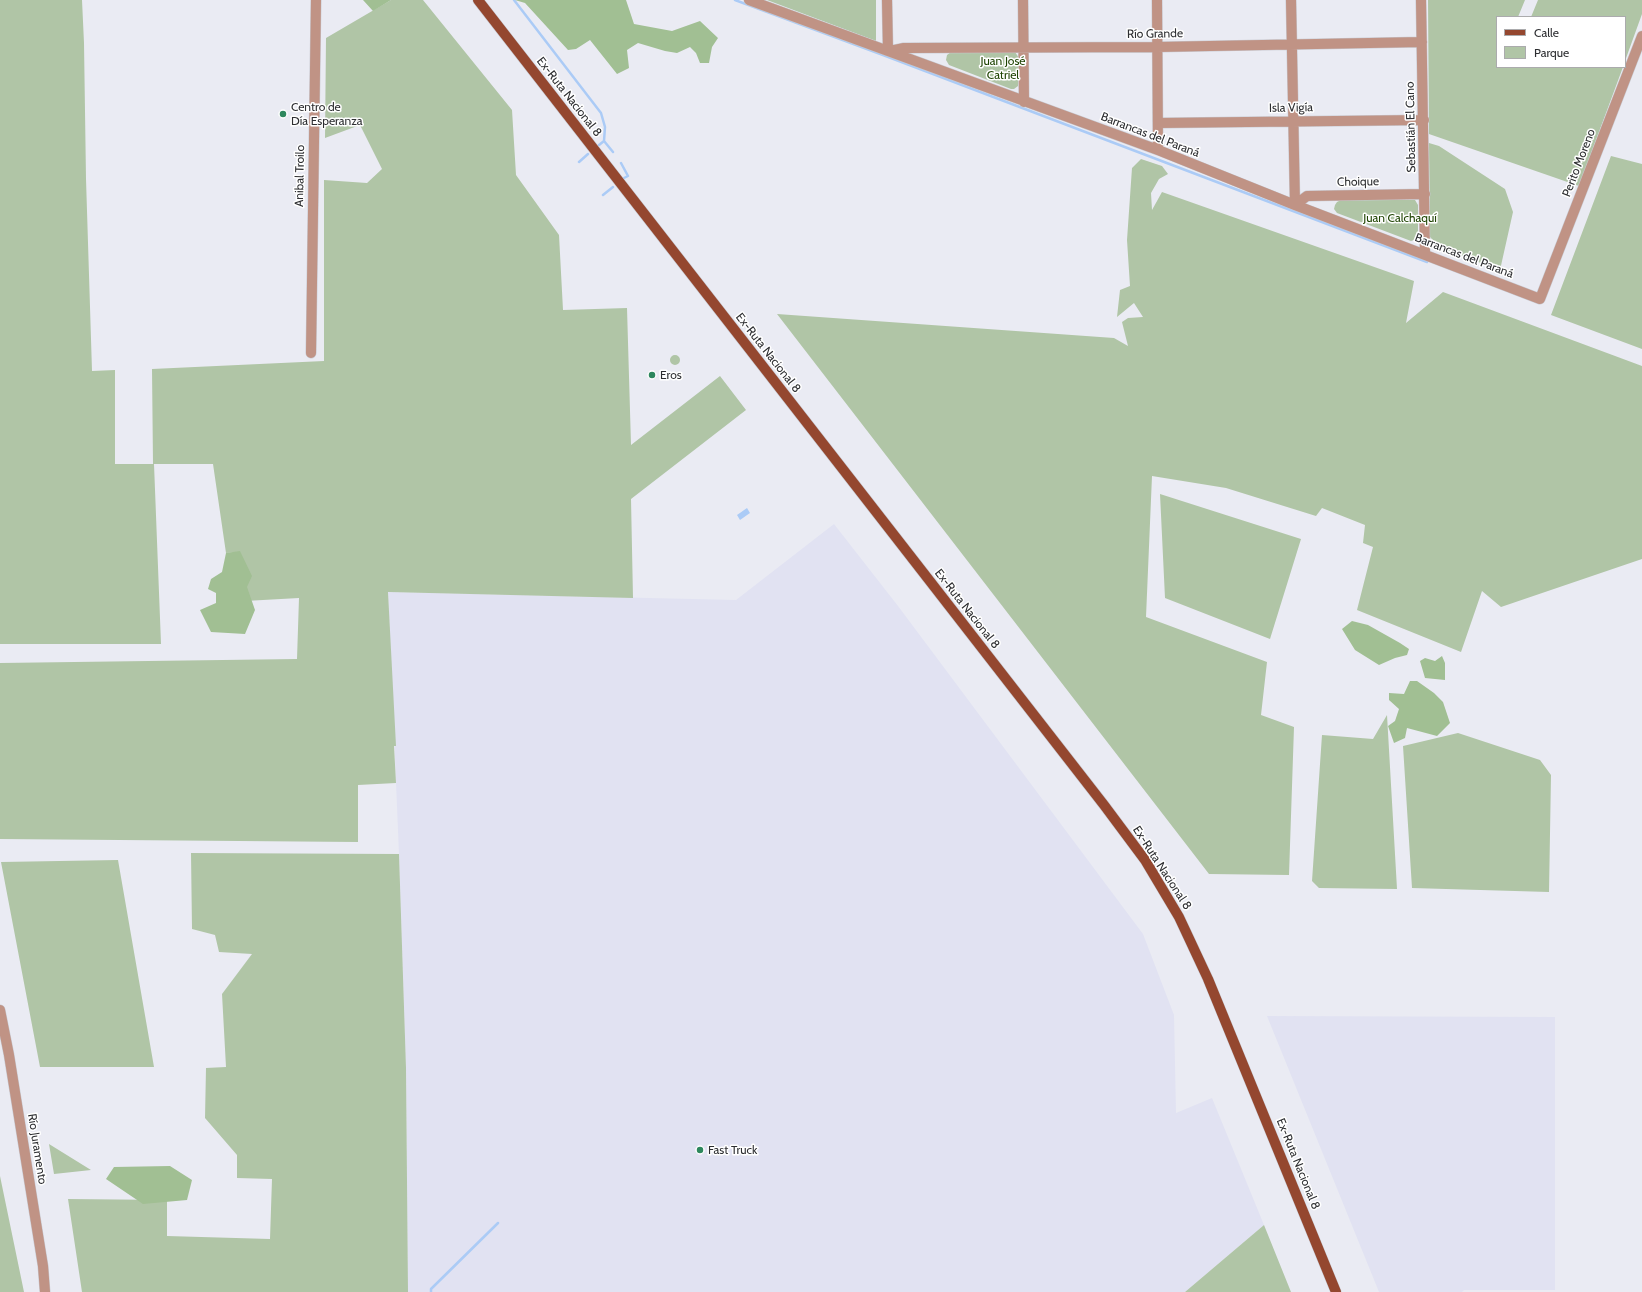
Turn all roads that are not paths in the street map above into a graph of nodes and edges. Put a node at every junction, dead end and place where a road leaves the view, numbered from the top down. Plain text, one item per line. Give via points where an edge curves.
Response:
1 (316, 0) edge
2 (478, 0) edge
3 (749, 0) edge
4 (887, 0) edge
5 (1022, 0) edge
6 (1156, 0) edge
7 (1291, 0) edge
8 (1421, 0) edge
9 (1642, 36) edge
10 (1422, 42) junction
11 (1292, 44) junction
12 (1157, 47) junction
13 (1023, 48) junction
14 (888, 51) junction
15 (1024, 102) junction
16 (1424, 120) junction
17 (1293, 121) junction
18 (1158, 123) junction
19 (1158, 150) junction
20 (1425, 194) junction
21 (1295, 205) junction
22 (1425, 254) junction
23 (1540, 299) joint
24 (311, 353) dead end
25 (0, 1010) edge
26 (45, 1292) edge
27 (1336, 1292) edge

1 - 24 street, Anibal Troilo
2 - 27 main road, Ex-Ruta Nacional 8 via 1144,860 1179,917 1208,979
3 - 14 street, Barrancas del Paraná
4 - 14 street
5 - 13 street
6 - 12 street
7 - 11 street
8 - 10 street, Sebastián El Cano
9 - 23 street, Perito Moreno
10 - 11 street, Río Grande
10 - 16 street, Sebastián El Cano
11 - 12 street, Río Grande
11 - 17 street
12 - 13 street, Río Grande
12 - 18 street
13 - 14 street, Río Grande via 904,48
13 - 15 street
14 - 15 street, Barrancas del Paraná
15 - 19 street, Barrancas del Paraná
16 - 17 street, Isla Vigía
16 - 20 street, Sebastián El Cano
17 - 18 street, Isla Vigía
17 - 21 street
18 - 19 street
19 - 21 street, Barrancas del Paraná
20 - 21 street, Choique via 1307,196
20 - 22 street, Sebastián El Cano
21 - 22 street, Barrancas del Paraná
22 - 23 street, Barrancas del Paraná
25 - 26 street, Río Juramento via 43,1266

